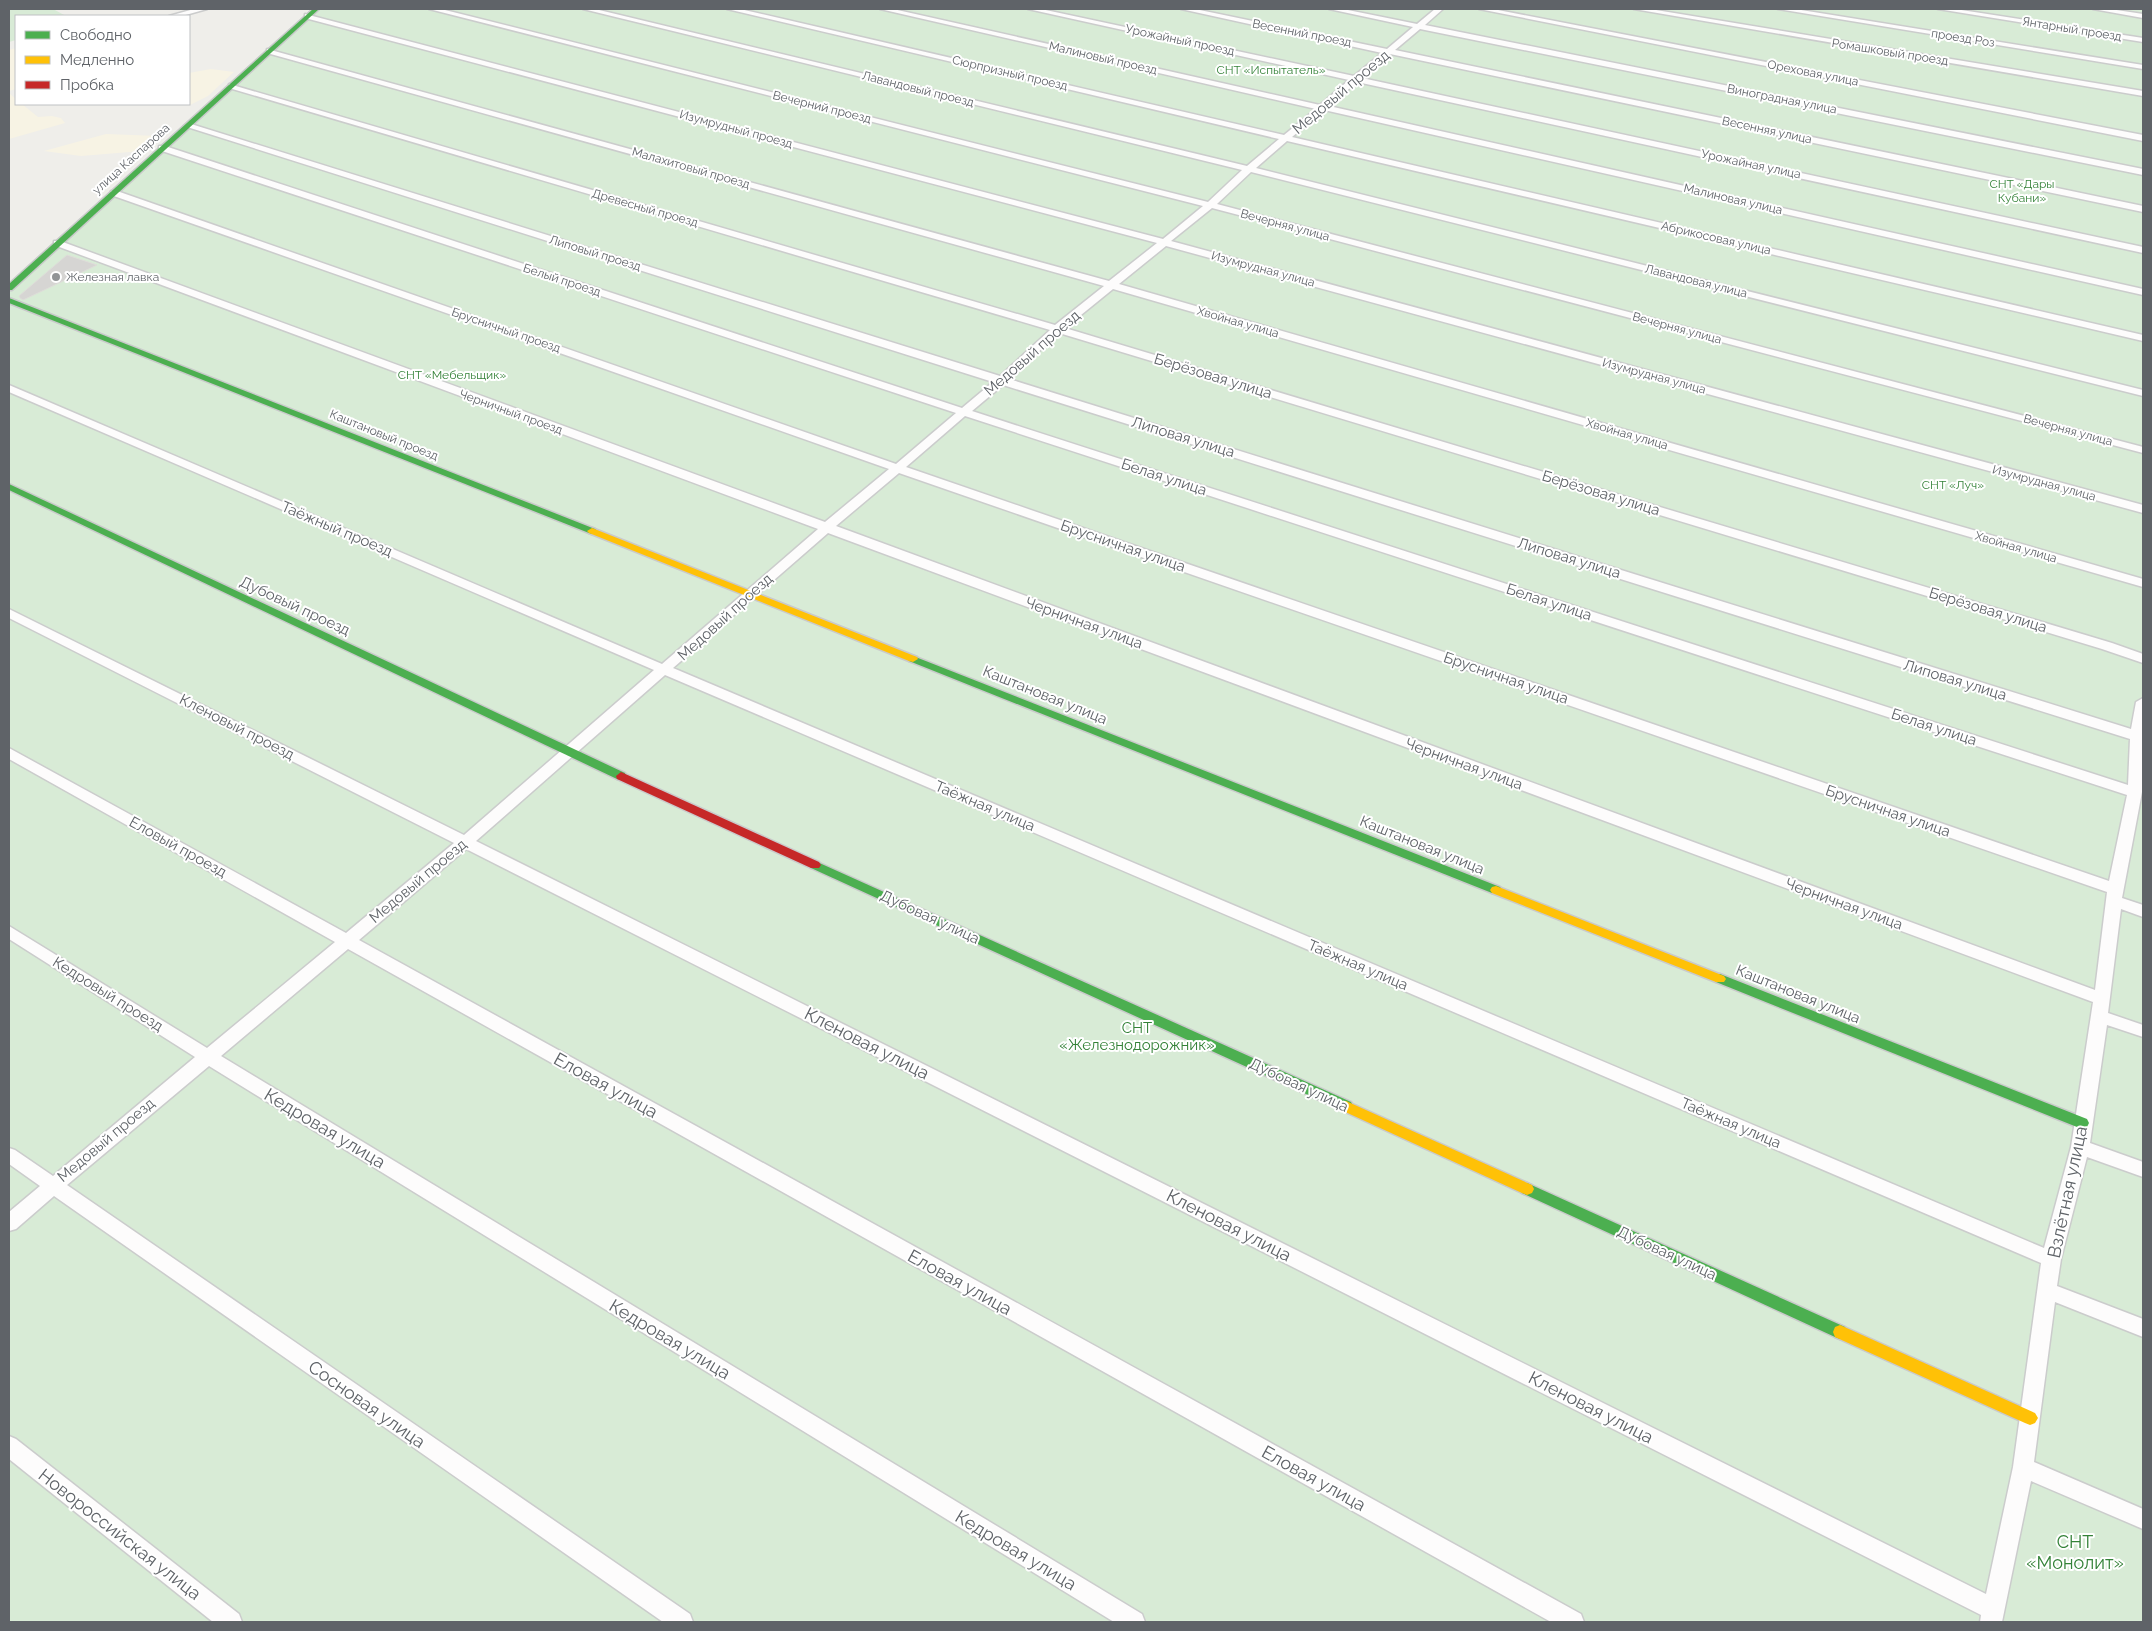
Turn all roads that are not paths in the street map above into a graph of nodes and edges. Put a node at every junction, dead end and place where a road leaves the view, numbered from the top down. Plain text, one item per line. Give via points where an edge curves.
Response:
1 (203, 9) edge
2 (433, 9) edge
3 (587, 9) edge
4 (732, 9) edge
5 (884, 9) edge
6 (1032, 9) edge
7 (1185, 9) edge
8 (1333, 9) edge
9 (1439, 9) edge
10 (1483, 9) edge
11 (1638, 9) edge
12 (1782, 9) edge
13 (1942, 9) edge
14 (2097, 9) edge
15 (312, 12) edge
16 (177, 15) edge
17 (2143, 16) edge
18 (1420, 26) junction
19 (2143, 40) edge
20 (1390, 50) junction
21 (270, 51) junction
22 (2143, 67) edge
23 (1358, 78) junction
24 (232, 86) junction
25 (2143, 94) edge
26 (1323, 106) junction
27 (188, 126) junction
28 (1288, 137) junction
29 (2143, 138) edge
30 (162, 148) junction
31 (1249, 169) junction
32 (2143, 172) edge
33 (114, 193) junction
34 (1210, 206) junction
35 (2143, 209) edge
36 (1164, 242) junction
37 (57, 243) junction
38 (2143, 250) edge
39 (1111, 285) junction
40 (9, 288) edge
41 (2143, 292) edge
42 (9, 300) edge
43 (1057, 329) junction
44 (2143, 338) edge
45 (1002, 380) junction
46 (9, 388) edge
47 (2143, 393) edge
48 (963, 412) junction
49 (2143, 450) edge
50 (897, 468) junction
51 (9, 487) edge
52 (2143, 510) edge
53 (826, 528) junction
54 (2143, 583) edge
55 (750, 594) junction
56 (9, 613) edge
57 (2143, 659) edge
58 (665, 670) junction
59 (2143, 702) edge
60 (2137, 736) junction
61 (568, 752) junction
62 (9, 753) edge
63 (2137, 797) edge
64 (466, 841) junction
65 (2114, 895) junction
66 (2143, 911) edge
67 (9, 932) edge
68 (347, 941) junction
69 (2101, 1008) junction
70 (2143, 1031) edge
71 (207, 1056) junction
72 (2082, 1123) junction
73 (2080, 1147) junction
74 (9, 1155) edge
75 (2143, 1170) edge
76 (51, 1186) junction
77 (9, 1224) edge
78 (2051, 1259) junction
79 (2048, 1291) junction
80 (2143, 1328) edge
81 (2030, 1418) junction
82 (9, 1446) edge
83 (2023, 1467) junction
84 (2143, 1519) edge
85 (1992, 1616) edge
86 (231, 1622) edge
87 (682, 1622) edge
88 (1134, 1622) edge
89 (1573, 1622) edge

1 - 16 street
2 - 34 street, Вечерний проезд
3 - 31 street, Лавандовый проезд
4 - 28 street, Сюрпризный проезд
5 - 26 street, Малиновый проезд
6 - 23 street, Урожайный проезд
7 - 20 street, Весенний проезд
8 - 18 street, Виноградная улица
9 - 18 street, Медовый проезд
10 - 29 street, Ореховая улица
11 - 25 street, Ромашковый проезд
12 - 22 street, проезд Роз
13 - 19 street, Янтарный проезд
14 - 17 street
15 - 21 street, улица Каспарова
15 - 36 street, Изумрудный проезд
18 - 20 street, Медовый проезд
18 - 32 street, Виноградная улица
20 - 23 street, Медовый проезд
20 - 35 street, Весенняя улица
21 - 24 street, улица Каспарова
21 - 39 street, Малахитовый проезд
23 - 26 street, Медовый проезд
23 - 38 street, Урожайная улица
24 - 27 street, улица Каспарова
24 - 43 street, Древесный проезд
26 - 28 street, Медовый проезд
26 - 41 street, Малиновая улица
27 - 30 street, улица Каспарова
27 - 45 street, Липовый проезд
28 - 31 street, Медовый проезд
28 - 44 street, Абрикосовая улица
30 - 33 street, улица Каспарова
30 - 48 street, Белый проезд
31 - 34 street, Медовый проезд
31 - 47 street, Лавандовая улица
33 - 37 street, улица Каспарова
33 - 50 street, Брусничный проезд
34 - 36 street, Медовый проезд
34 - 49 street, Вечерняя улица
36 - 39 street, Медовый проезд
36 - 52 street, Изумрудная улица
37 - 40 street, улица Каспарова
37 - 53 street, Черничный проезд
39 - 43 street, Медовый проезд
39 - 54 street, Хвойная улица
42 - 55 street, Каштановый проезд
43 - 45 street, Медовый проезд
43 - 57 street, Берёзовая улица
45 - 48 street, Медовый проезд
45 - 60 street, Липовая улица
46 - 58 street, Таёжный проезд
48 - 50 street, Медовый проезд
48 - 63 street, Белая улица
50 - 53 street, Медовый проезд
50 - 65 street, Брусничная улица
51 - 61 street, Дубовый проезд
53 - 55 street, Медовый проезд
53 - 69 street, Черничная улица
55 - 58 street, Медовый проезд
55 - 72 street, Каштановая улица
56 - 64 street, Кленовый проезд
58 - 61 street, Медовый проезд
58 - 78 street, Таёжная улица
59 - 60 street, Взлётная улица
60 - 63 street, Взлётная улица
61 - 64 street, Медовый проезд
61 - 81 street, Дубовая улица
62 - 68 street, Еловый проезд
63 - 65 street, Взлётная улица
64 - 68 street, Медовый проезд
64 - 85 street, Кленовая улица
65 - 66 street, Брусничная улица
65 - 69 street, Взлётная улица
67 - 71 street, Кедровый проезд
68 - 71 street, Медовый проезд
68 - 89 street, Еловая улица
69 - 70 street
69 - 72 street, Взлётная улица
71 - 76 street, Медовый проезд
71 - 88 street, Кедровая улица
72 - 73 street, Взлётная улица
73 - 75 street
73 - 78 street, Взлётная улица
74 - 76 street, Сосновая улица
76 - 77 street, Медовый проезд
76 - 87 street, Сосновая улица
78 - 79 street, Взлётная улица
79 - 80 street
79 - 81 street, Взлётная улица
81 - 83 street, Взлётная улица
82 - 86 street, Новороссийская улица
83 - 84 street
83 - 85 street, Взлётная улица

